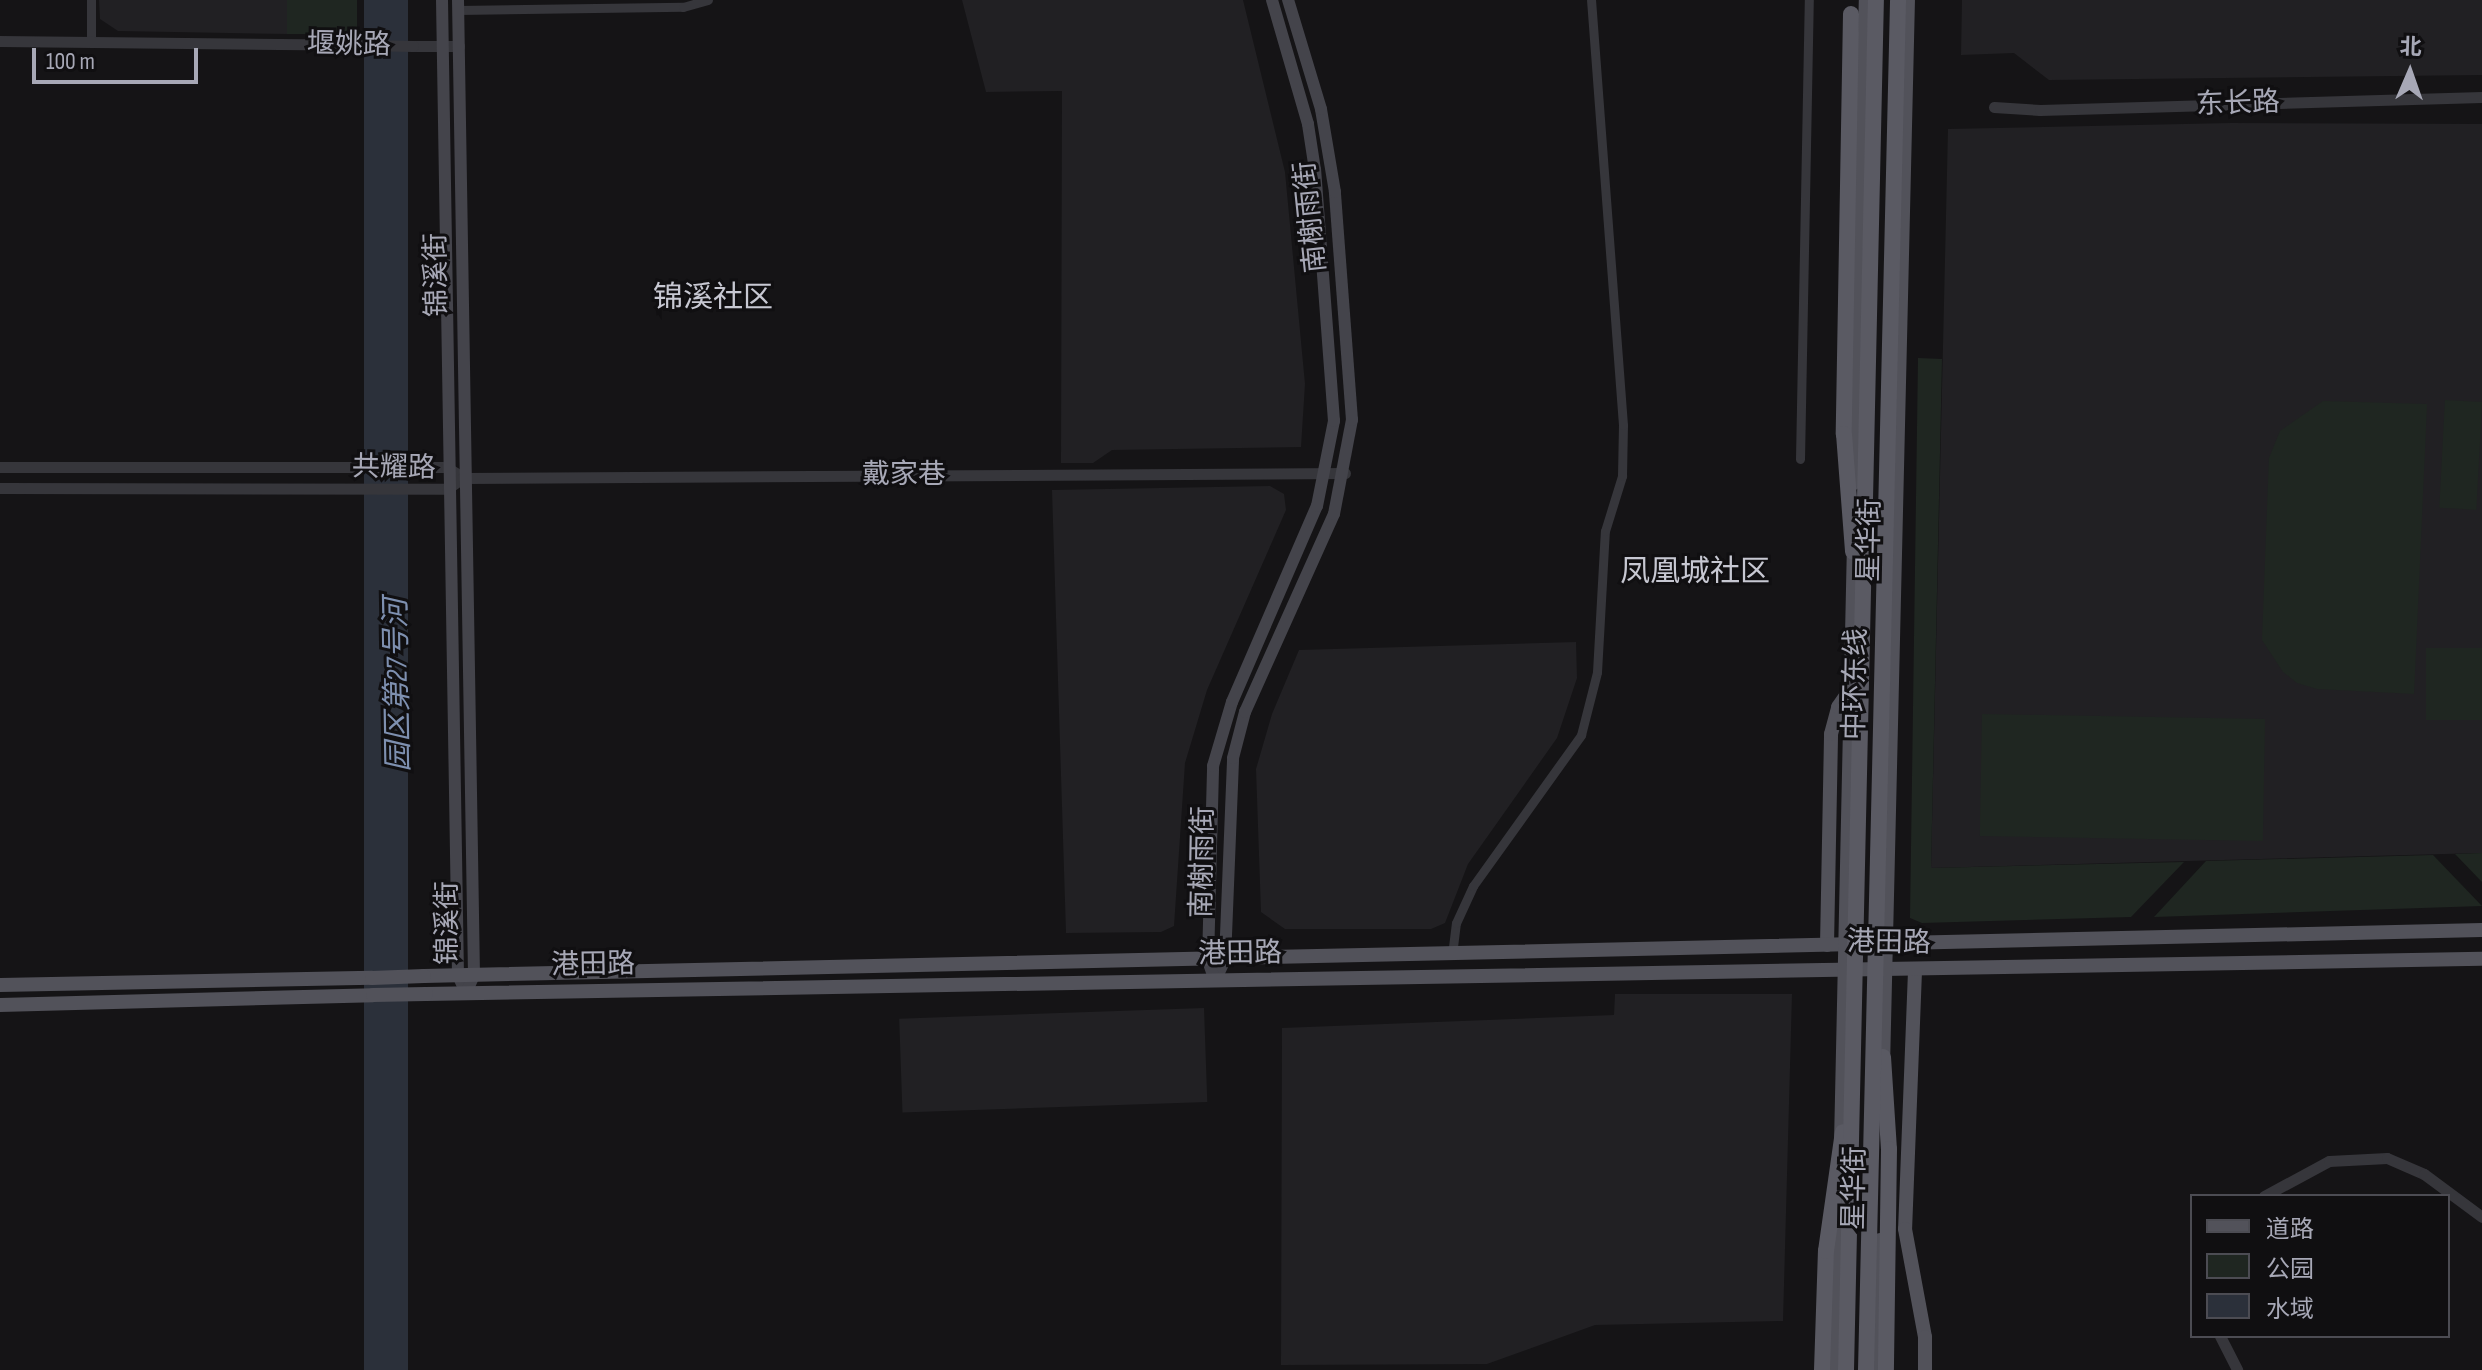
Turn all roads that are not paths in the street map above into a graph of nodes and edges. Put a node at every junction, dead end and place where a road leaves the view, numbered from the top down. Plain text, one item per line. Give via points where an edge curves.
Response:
1 (91, 0) edge
2 (442, 0) edge
3 (708, 0) edge
4 (1272, 0) edge
5 (1288, 0) edge
6 (1591, 0) edge
7 (1809, 0) edge
8 (1866, 0) edge
9 (1876, 0) edge
10 (1898, 0) edge
11 (1908, 0) edge
12 (458, 5) edge
13 (1852, 7) edge
14 (0, 41) edge
15 (91, 42) junction
16 (443, 46) junction
17 (459, 46) junction
18 (2482, 97) edge
19 (1994, 107) dead end
20 (1800, 459) dead end
21 (0, 467) edge
22 (446, 467) junction
23 (1326, 472) junction
24 (1345, 473) junction
25 (463, 478) junction
26 (0, 488) edge
27 (447, 489) junction
28 (1860, 641) junction
29 (1852, 687) junction
30 (2482, 930) edge
31 (1846, 944) junction
32 (1887, 944) junction
33 (1827, 945) junction
34 (1452, 955) junction
35 (2482, 959) edge
36 (1225, 960) junction
37 (1208, 961) junction
38 (1846, 968) junction
39 (1887, 969) junction
40 (1915, 971) junction
41 (458, 975) junction
42 (474, 975) junction
43 (1215, 981) junction
44 (0, 985) edge
45 (466, 993) junction
46 (0, 1005) edge
47 (1883, 1057) joint
48 (1853, 1059) junction
49 (2268, 1194) edge
50 (2482, 1217) edge
51 (2221, 1338) edge
52 (1883, 1367) edge
53 (1822, 1370) edge
54 (1836, 1370) edge
55 (1846, 1370) edge
56 (1866, 1370) edge
57 (1925, 1370) edge
58 (2237, 1370) edge

1 - 15 street
2 - 16 main road, 锦溪街
3 - 12 street via 683,7
4 - 23 main road, 南榭雨街 via 1308,124 1315,170 1334,383
5 - 24 main road, 南榭雨街 via 1321,109 1335,192 1352,420
6 - 34 street via 1623,425 1622,476 1605,531 1597,672 1581,735 1473,886 1456,923
7 - 20 street
8 - 29 main road, 星华街
9 - 28 highway, 中环东线, bridge
10 - 56 highway, 中环东线, bridge
11 - 32 main road, 星华街
12 - 17 main road, 锦溪街
13 - 28 highway, bridge via 1844,434
14 - 15 street, 堰姚路
15 - 16 street, 堰姚路, bridge
16 - 17 street, 堰姚路
16 - 22 main road, 锦溪街
17 - 25 main road, 锦溪街
18 - 19 street, 东长路
21 - 22 street, 共耀路
22 - 25 street, 共耀路
22 - 27 main road, 锦溪街
23 - 24 street, 戴家巷
23 - 25 street, 戴家巷
23 - 37 main road, 南榭雨街 via 1220,736 1208,807
24 - 36 main road, 南榭雨街 via 1334,514 1245,712 1233,758
25 - 27 street, 共耀路
25 - 42 main road, 锦溪街
26 - 27 street, 共耀路
27 - 41 main road, 锦溪街
28 - 48 highway, 中环东线, bridge
29 - 31 main road, 星华街
29 - 33 main road via 1838,707 1831,734
30 - 32 main road, 港田路
31 - 32 main road, 港田路
31 - 33 main road, 港田路
31 - 38 main road, 星华街
32 - 39 main road, 星华街
33 - 34 main road, 港田路
34 - 36 main road, 港田路
35 - 40 main road, 港田路
36 - 37 main road, 港田路
36 - 43 main road, 南榭雨街
37 - 42 main road, 港田路
37 - 43 main road, 南榭雨街
38 - 39 main road, 港田路
38 - 43 main road, 港田路
38 - 54 main road, 星华街
39 - 40 main road, 港田路
39 - 47 main road, 星华街
40 - 57 main road via 1905,1229 1925,1337
41 - 42 main road, 港田路
41 - 44 main road, 港田路, bridge
41 - 45 main road, 锦溪街
42 - 45 main road, 锦溪街
43 - 45 main road, 港田路
45 - 46 main road, 港田路, bridge
47 - 52 highway via 1889,1149
48 - 53 highway, bridge via 1826,1251
48 - 55 highway, 中环东线, bridge
49 - 50 street via 2329,1161 2387,1158 2424,1174
51 - 58 street

